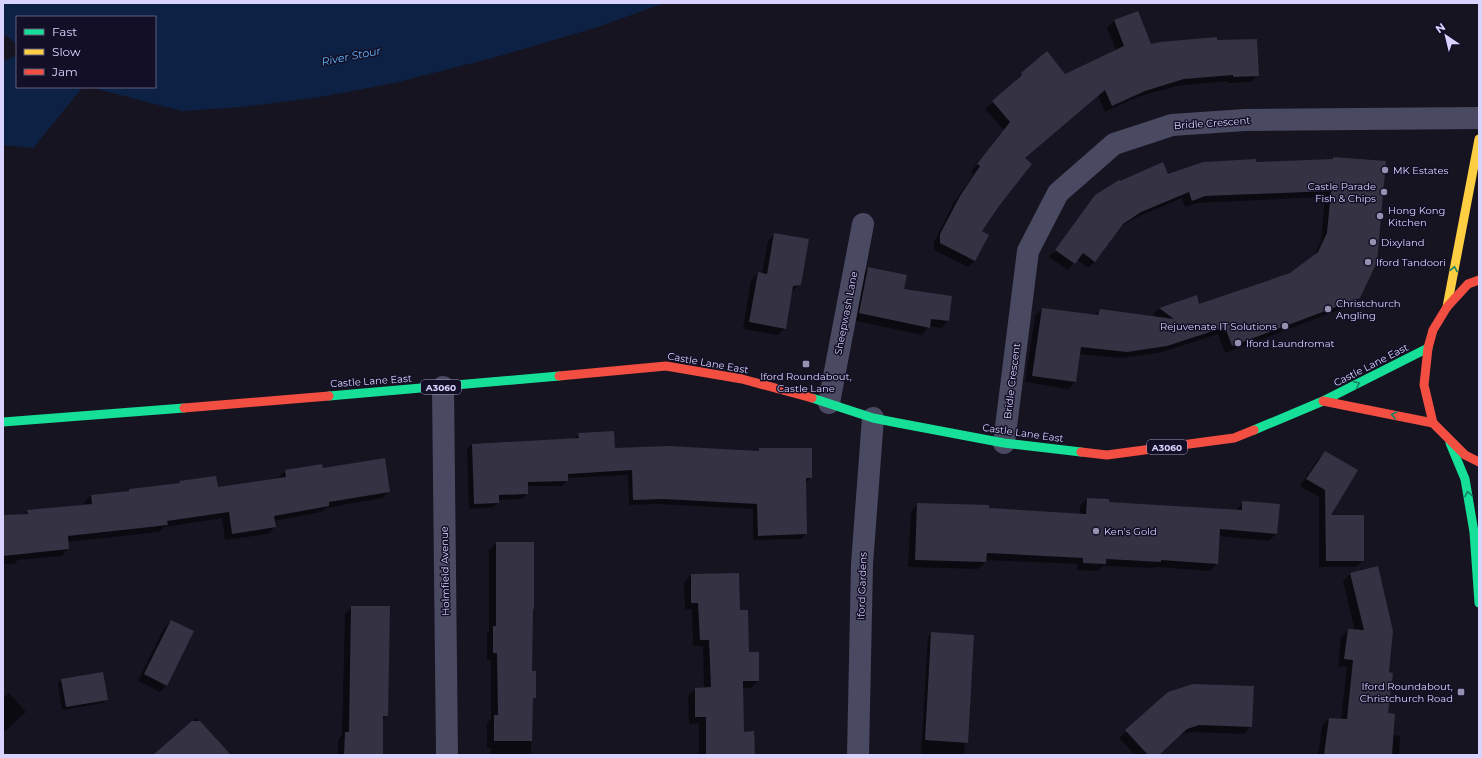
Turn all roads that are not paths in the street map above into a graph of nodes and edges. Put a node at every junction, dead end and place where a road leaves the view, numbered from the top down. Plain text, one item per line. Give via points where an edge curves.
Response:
1 (1479, 118) edge
2 (1479, 139) edge
3 (863, 224) dead end
4 (1479, 280) edge
5 (1447, 307) junction
6 (1428, 348) junction
7 (443, 387) junction
8 (1323, 401) junction
9 (829, 403) junction
10 (873, 418) junction
11 (3, 422) edge
12 (1433, 423) junction
13 (1449, 440) junction
14 (1004, 443) junction
15 (1479, 462) edge
16 (1479, 523) edge
17 (1474, 532) junction
18 (1479, 603) edge
19 (447, 755) edge
20 (858, 755) edge

1 - 14 street, Bridle Crescent via 1245,120 1172,125 1114,144 1058,193 1028,251
5 -> 2 main road
3 - 9 street, Sheepwash Lane
4 - 5 main road via 1468,284
5 - 6 main road via 1432,330
8 -> 6 main road, Castle Lane East / A3060
6 - 12 main road via 1424,385
7 - 9 main road, Castle Lane East / A3060 via 666,366 742,379
7 - 11 main road, Castle Lane East / A3060
7 - 19 street, Holmfield Avenue
12 -> 8 main road, Castle Lane East
8 - 14 main road, Castle Lane East / A3060 via 1234,438 1107,455
9 - 10 main road, Castle Lane East / A3060
10 - 14 main road, Castle Lane East / A3060
10 - 20 street, Iford Gardens via 862,564
12 - 13 main road
13 - 15 main road via 1465,455
17 -> 13 main road via 1465,479
16 - 17 main road
17 - 18 main road

